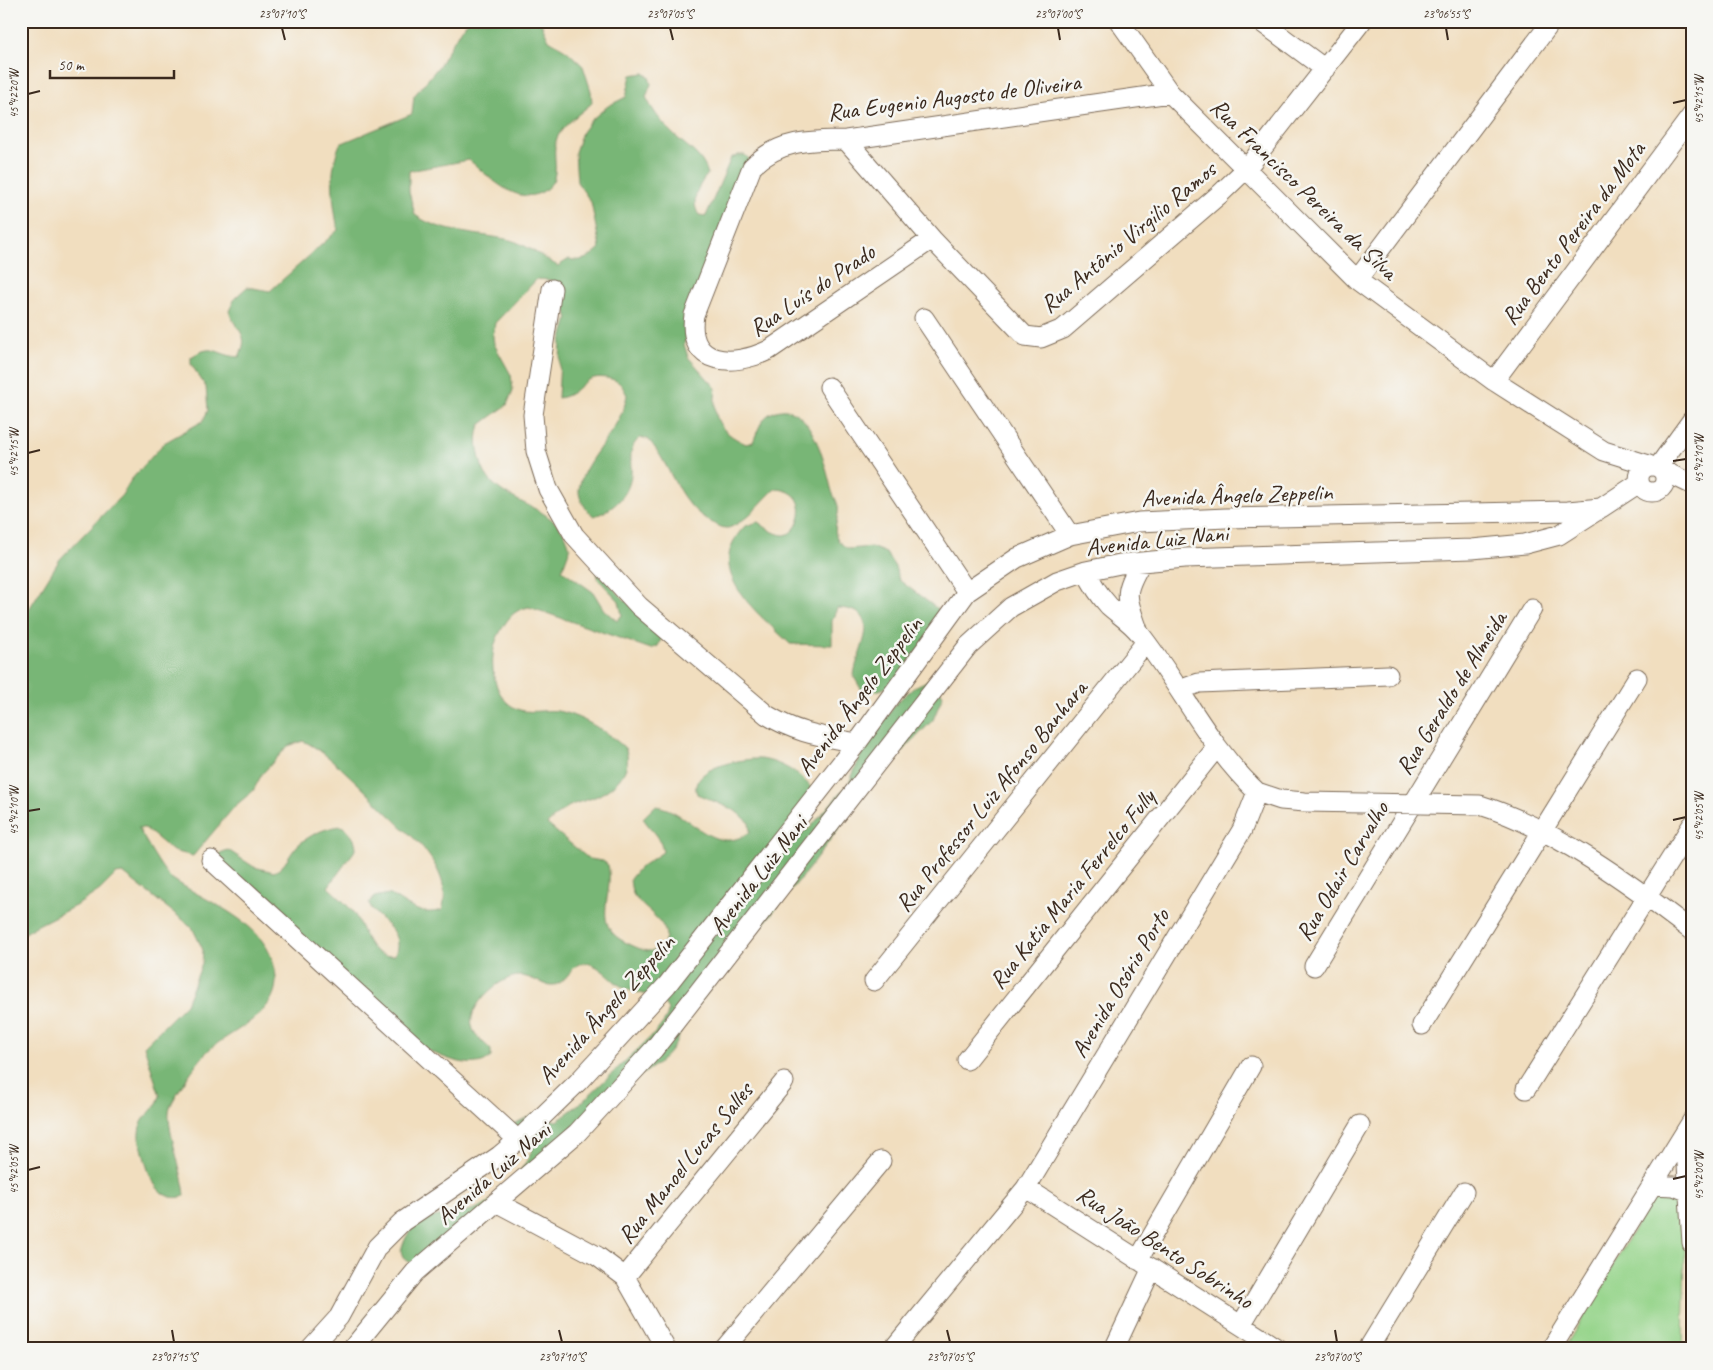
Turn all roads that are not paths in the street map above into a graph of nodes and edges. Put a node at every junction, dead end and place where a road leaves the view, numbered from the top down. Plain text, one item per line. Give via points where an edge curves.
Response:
1 (1119, 21) edge
2 (1260, 21) edge
3 (1362, 21) edge
4 (1552, 21) edge
5 (1324, 69) junction
6 (1170, 93) junction
7 (1692, 116) edge
8 (846, 140) junction
9 (752, 167) joint
10 (1247, 168) junction
11 (932, 239) junction
12 (1357, 280) junction
13 (552, 289) dead end
14 (924, 318) dead end
15 (1494, 381) junction
16 (829, 387) dead end
17 (1692, 420) edge
18 (1650, 477) junction
19 (1691, 484) edge
20 (1601, 508) junction
21 (1070, 536) junction
22 (1141, 563) junction
23 (1086, 571) junction
24 (966, 592) junction
25 (1532, 609) dead end
26 (1143, 638) junction
27 (1388, 675) dead end
28 (1637, 678) dead end
29 (1179, 690) junction
30 (858, 743) junction
31 (1216, 748) junction
32 (1257, 792) junction
33 (1413, 803) junction
34 (1692, 825) edge
35 (1541, 832) junction
36 (210, 860) dead end
37 (1648, 897) junction
38 (1692, 931) edge
39 (1314, 966) dead end
40 (874, 981) dead end
41 (1422, 1025) dead end
42 (968, 1060) dead end
43 (1252, 1066) dead end
44 (784, 1082) dead end
45 (1526, 1090) dead end
46 (1360, 1125) dead end
47 (1688, 1127) edge
48 (518, 1140) junction
49 (881, 1161) dead end
50 (1652, 1185) junction
51 (1026, 1188) junction
52 (1464, 1192) dead end
53 (1689, 1192) junction
54 (496, 1202) junction
55 (1692, 1243) edge
56 (1145, 1264) junction
57 (625, 1276) junction
58 (339, 1317) junction
59 (1248, 1336) edge
60 (356, 1345) edge
61 (310, 1349) edge
62 (666, 1349) edge
63 (724, 1349) edge
64 (893, 1349) edge
65 (1114, 1349) edge
66 (1278, 1349) edge
67 (1368, 1349) edge
68 (1551, 1349) edge

1 - 6 street, Rua Francisco Pereira da Silva
2 - 5 street
3 - 5 street, Rua Antônio Virgilio Ramos
4 - 12 street
5 - 10 street, Rua Antônio Virgilio Ramos
6 - 8 street, Rua Eugenio Augosto de Oliveira
6 - 10 street, Rua Francisco Pereira da Silva
7 - 15 street, Rua Bento Pereira da Mota
8 - 9 street, Rua Eugenio Augosto de Oliveira via 806,140 780,147 761,157
8 - 11 street, Rua Antônio Virgilio Ramos
9 - 11 street, Rua Luís do Prado via 694,315 692,330 705,355 737,361 769,350
10 - 11 street, Rua Antônio Virgilio Ramos via 1063,329 1041,338 1025,336
10 - 12 street, Rua Francisco Pereira da Silva
12 - 15 street, Rua Francisco Pereira da Silva
13 - 30 street via 532,416 536,451 548,489 574,535 638,606 767,715 787,728
14 - 21 street
15 - 18 street, Rua Francisco Pereira da Silva via 1604,451 1615,464
16 - 24 street
17 - 18 street, Avenida Ângelo Zeppelin
18 - 19 street, Rua Francisco Pereira da Silva
18 - 20 street, Avenida Ângelo Zeppelin
20 - 21 street, Avenida Ângelo Zeppelin via 1139,522
20 - 22 street, Avenida Luiz Nani via 1559,534 1525,544 1472,549 1185,558
21 - 24 street, Avenida Ângelo Zeppelin via 1017,558
22 - 23 street, Avenida Luiz Nani
22 - 26 street via 1127,594
23 - 26 street via 1104,600
23 - 54 street, Avenida Luiz Nani via 1057,581 1011,607 968,646 654,1049 577,1133
24 - 30 street, Avenida Ângelo Zeppelin
25 - 33 street, Rua Geraldo de Almeida
26 - 29 street
26 - 40 street, Rua Professor Luiz Afonso Banhara
27 - 29 street via 1199,683
28 - 35 street
29 - 31 street
30 - 48 street, Avenida Ângelo Zeppelin via 667,985 578,1082
31 - 32 street
31 - 42 street, Rua Katia Maria Ferrelco Fully
32 - 33 street via 1281,800 1305,802
32 - 51 street, Avenida Osório Porto via 1242,830
33 - 35 street via 1480,806 1508,814
33 - 39 street, Rua Odair Carvalho
34 - 37 street
35 - 37 street
35 - 41 street
36 - 48 street
37 - 38 street
37 - 45 street
43 - 56 street
44 - 57 street, Rua Manoel Lucas Salles
46 - 59 street
47 - 50 street
47 - 53 street
48 - 58 street, Avenida Ângelo Zeppelin via 402,1222 377,1246
49 - 63 street
50 - 53 street via 1674,1186
50 - 68 street
51 - 56 street, Rua João Bento Sobrinho
51 - 64 street, Avenida Osório Porto
52 - 67 street
53 - 55 street
54 - 57 street via 597,1256
54 - 60 street, Avenida Luiz Nani via 415,1272
56 - 59 street, Rua João Bento Sobrinho
56 - 65 street
57 - 62 street
58 - 60 street
58 - 61 street, Avenida Ângelo Zeppelin
59 - 66 street, Rua João Bento Sobrinho

